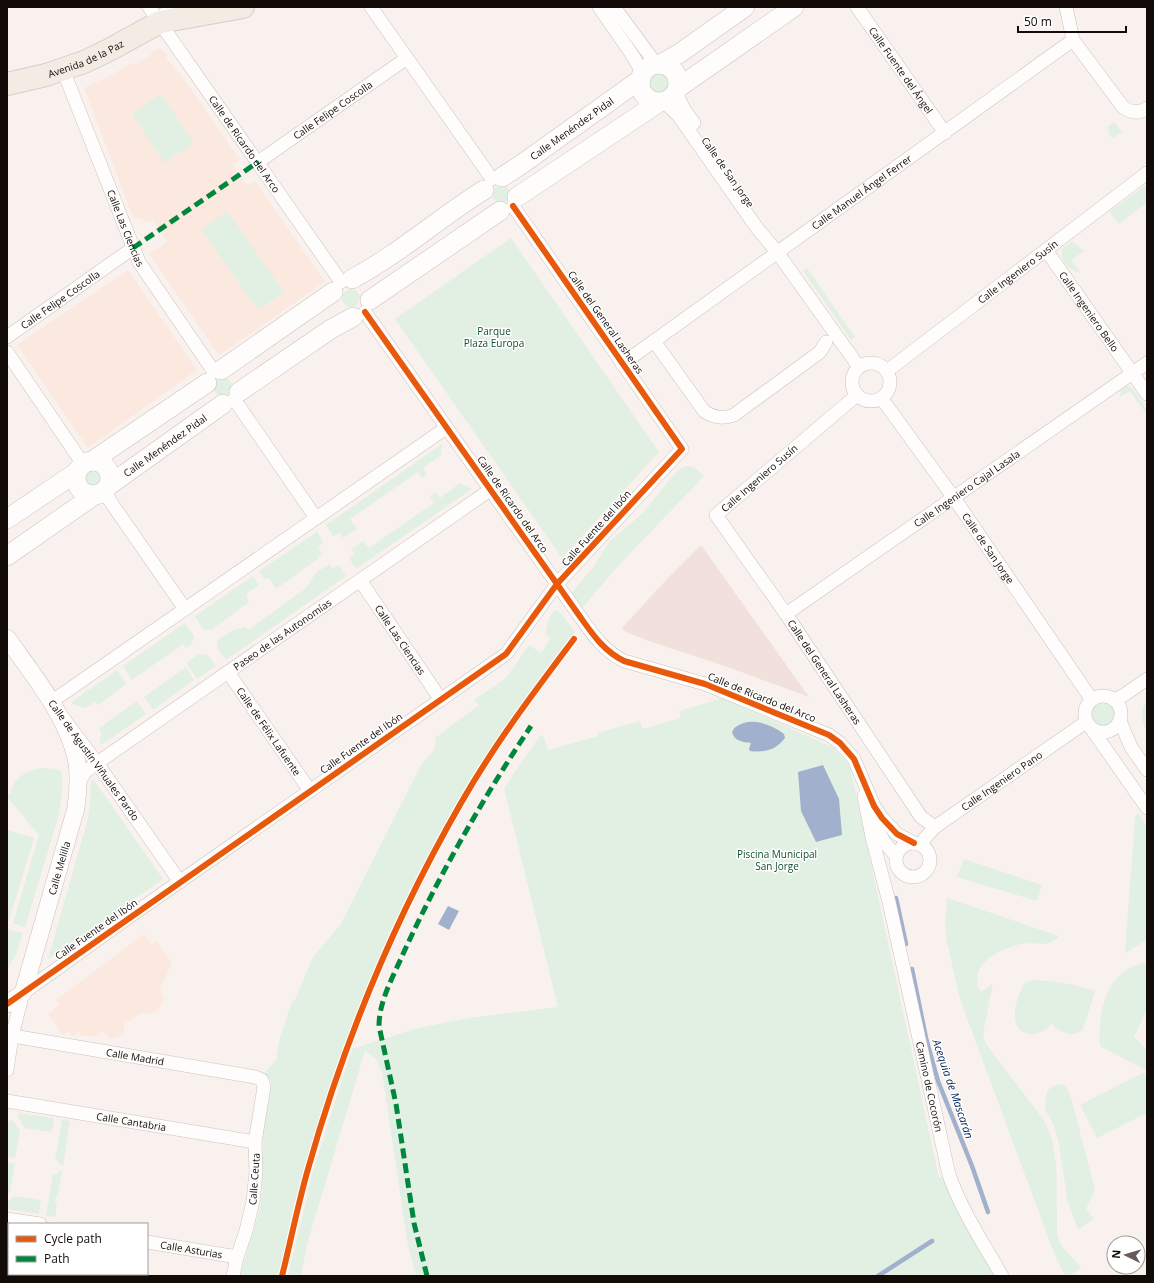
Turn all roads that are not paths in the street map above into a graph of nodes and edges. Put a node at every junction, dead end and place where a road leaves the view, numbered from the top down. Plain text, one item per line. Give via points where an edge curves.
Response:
1 (243, 7) edge
2 (371, 7) edge
3 (599, 7) edge
4 (614, 7) edge
5 (744, 7) edge
6 (794, 7) edge
7 (856, 7) edge
8 (1066, 7) edge
9 (159, 12) edge
10 (1073, 40) junction
11 (407, 58) junction
12 (63, 70) junction
13 (650, 70) junction
14 (7, 84) edge
15 (669, 96) junction
16 (1147, 108) edge
17 (945, 133) junction
18 (258, 162) junction
19 (1147, 173) edge
20 (493, 182) junction
21 (510, 205) junction
22 (133, 248) junction
23 (1046, 250) junction
24 (777, 252) junction
25 (342, 284) junction
26 (363, 310) junction
27 (7, 337) edge
28 (654, 341) junction
29 (826, 342) dead end
30 (7, 352) edge
31 (1147, 363) edge
32 (622, 364) junction
33 (860, 367) junction
34 (887, 371) junction
35 (1132, 373) junction
36 (214, 375) junction
37 (1147, 394) edge
38 (857, 395) junction
39 (882, 398) junction
40 (232, 399) junction
41 (446, 428) junction
42 (682, 449) joint
43 (84, 465) junction
44 (103, 490) junction
45 (490, 490) junction
46 (954, 498) junction
47 (716, 515) joint
48 (316, 518) junction
49 (7, 519) edge
50 (7, 556) edge
51 (360, 580) junction
52 (558, 584) junction
53 (185, 609) junction
54 (786, 614) junction
55 (7, 638) edge
56 (228, 672) junction
57 (1147, 679) edge
58 (441, 700) junction
59 (1092, 700) junction
60 (1114, 700) junction
61 (51, 702) junction
62 (1120, 721) junction
63 (1088, 724) junction
64 (97, 762) junction
65 (1147, 770) edge
66 (861, 777) junction
67 (78, 783) junction
68 (310, 791) junction
69 (1147, 808) edge
70 (868, 813) junction
71 (935, 827) junction
72 (917, 844) junction
73 (897, 861) junction
74 (180, 882) junction
75 (885, 886) junction
76 (23, 993) junction
77 (7, 1004) edge
78 (10, 1035) edge
79 (7, 1070) edge
80 (262, 1080) joint
81 (7, 1101) edge
82 (255, 1142) junction
83 (7, 1219) edge
84 (33, 1223) edge
85 (148, 1242) edge
86 (237, 1257) junction
87 (233, 1276) edge
88 (1002, 1276) edge

1 - 9 highway, Avenida de la Paz
2 - 11 street
3 - 13 street via 633,56
4 - 13 street
5 - 13 main road, Calle Menéndez Pidal
6 - 15 main road, Calle Menéndez Pidal
7 - 17 street, Calle Fuente del Ángel
8 - 10 street
9 - 12 highway, Avenida de la Paz via 109,50
9 - 18 street, Calle de Ricardo del Arco
10 - 16 street via 1123,107 1136,112
10 - 17 street, Calle Manuel Ángel Ferrer
11 - 18 street, Calle Felipe Coscolla
11 - 20 street
12 - 14 highway, Avenida de la Paz
12 - 22 street, Calle Las Ciencias
13 - 15 main road via 671,68 675,72 679,82
13 - 15 main road via 640,85 644,95 653,102
13 - 20 main road, Calle Menéndez Pidal
15 - 21 main road, Calle Menéndez Pidal
15 - 24 street, Calle de San Jorge via 685,110 764,223
17 - 24 street, Calle Manuel Ángel Ferrer
18 - 25 street, Calle de Ricardo del Arco
19 - 23 street, Calle Ingeniero Susín
20 - 21 main road via 506,178 514,183 517,188
20 - 21 main road via 485,200 487,204 495,210
20 - 25 main road, Calle Menéndez Pidal via 371,269
21 - 26 main road, Calle Menéndez Pidal
21 - 32 street, Calle del General Lasheras
22 - 27 street, Calle Felipe Coscolla
22 - 36 street, Calle Las Ciencias via 139,262
23 - 34 street, Calle Ingeniero Susín
23 - 35 street, Calle Ingeniero Bello
24 - 28 street, Calle Manuel Ángel Ferrer
24 - 33 street, Calle de San Jorge
25 - 26 main road via 364,283 370,294
25 - 26 main road via 333,305 336,310 341,315
25 - 36 main road, Calle Menéndez Pidal
26 - 40 main road, Calle Menéndez Pidal via 331,329
26 - 41 street, Calle de Ricardo del Arco
28 - 29 street via 704,411 716,417 734,415 820,352
28 - 32 street, Calle Manuel Ángel Ferrer
30 - 43 street
31 - 35 street, Calle Ingeniero Cajal Lasala
32 - 42 street, Calle del General Lasheras
33 - 34 street via 874,363
33 - 38 street via 852,380
34 - 39 street via 891,385
35 - 37 street, Calle Ingeniero Bello
35 - 46 street, Calle Ingeniero Cajal Lasala
36 - 40 main road via 206,387 208,395 214,401
36 - 40 main road via 230,371 237,376 240,384
36 - 43 main road, Calle Menéndez Pidal
38 - 39 street via 869,402
38 - 47 street, Calle Ingeniero Susín
39 - 46 street, Calle de San Jorge
40 - 44 main road, Calle Menéndez Pidal
40 - 48 street
41 - 45 street, Calle de Ricardo del Arco
41 - 48 street
42 - 52 street, Calle Fuente del Ibón
43 - 44 main road via 102,463 108,471 109,481
43 - 44 main road via 76,482 78,487 86,493
43 - 49 main road, Calle Menéndez Pidal
44 - 50 main road, Calle Menéndez Pidal
44 - 53 street
45 - 51 street, Paseo de las Autonomías
45 - 52 street, Calle de Ricardo del Arco
46 - 54 street, Calle Ingeniero Cajal Lasala
46 - 59 street, Calle de San Jorge
47 - 54 street, Calle del General Lasheras
48 - 53 street
51 - 56 street, Paseo de las Autonomías
51 - 58 street, Calle Las Ciencias
52 - 58 street, Calle Fuente del Ibón via 506,654
52 - 66 street, Calle de Ricardo del Arco via 596,640 613,656 705,684 829,735 848,751
53 - 61 street
54 - 71 street, Calle del General Lasheras via 921,817
55 - 61 street, Calle de Agustín Viñuales Pardo
56 - 64 street, Paseo de las Autonomías
56 - 68 street, Calle de Félix Lafuente
57 - 60 street
58 - 68 street, Calle Fuente del Ibón
59 - 60 street via 1103,696
59 - 63 street via 1085,710
60 - 62 street via 1121,710
61 - 64 street, Calle de Agustín Viñuales Pardo
61 - 67 street, Calle Melilla via 72,746 77,763
62 - 63 street via 1106,732 1100,732
62 - 65 street via 1131,747
63 - 69 street
63 - 71 street, Calle Ingeniero Pano
64 - 67 street, Paseo de las Autonomías via 85,772
64 - 74 street, Calle de Agustín Viñuales Pardo
66 - 70 street, Camino de Cocorón
66 - 72 street, Calle de Ricardo del Arco via 882,818 897,834
67 - 76 street, Calle Melilla via 73,820
68 - 74 street, Calle Fuente del Ibón
70 - 73 street, Camino de Cocorón
70 - 75 street, Camino de Cocorón
71 - 72 street, Calle Ingeniero Pano
72 - 73 street via 902,847
72 - 73 street via 926,849 930,858 929,865 923,873 910,876 901,872
73 - 75 street via 886,879
74 - 76 street, Calle Fuente del Ibón
75 - 88 street, Camino de Cocorón via 949,1175 965,1212
76 - 77 street, Calle Fuente del Ibón
76 - 78 street, Calle Melilla
78 - 79 street, Calle Melilla
78 - 80 street, Calle Madrid
80 - 82 street, Calle Ceuta via 264,1088
81 - 82 street, Calle Cantabria
82 - 86 street, Calle Ceuta via 253,1202
83 - 84 street
85 - 86 street, Calle Asturias
86 - 87 street, Calle Ceuta

